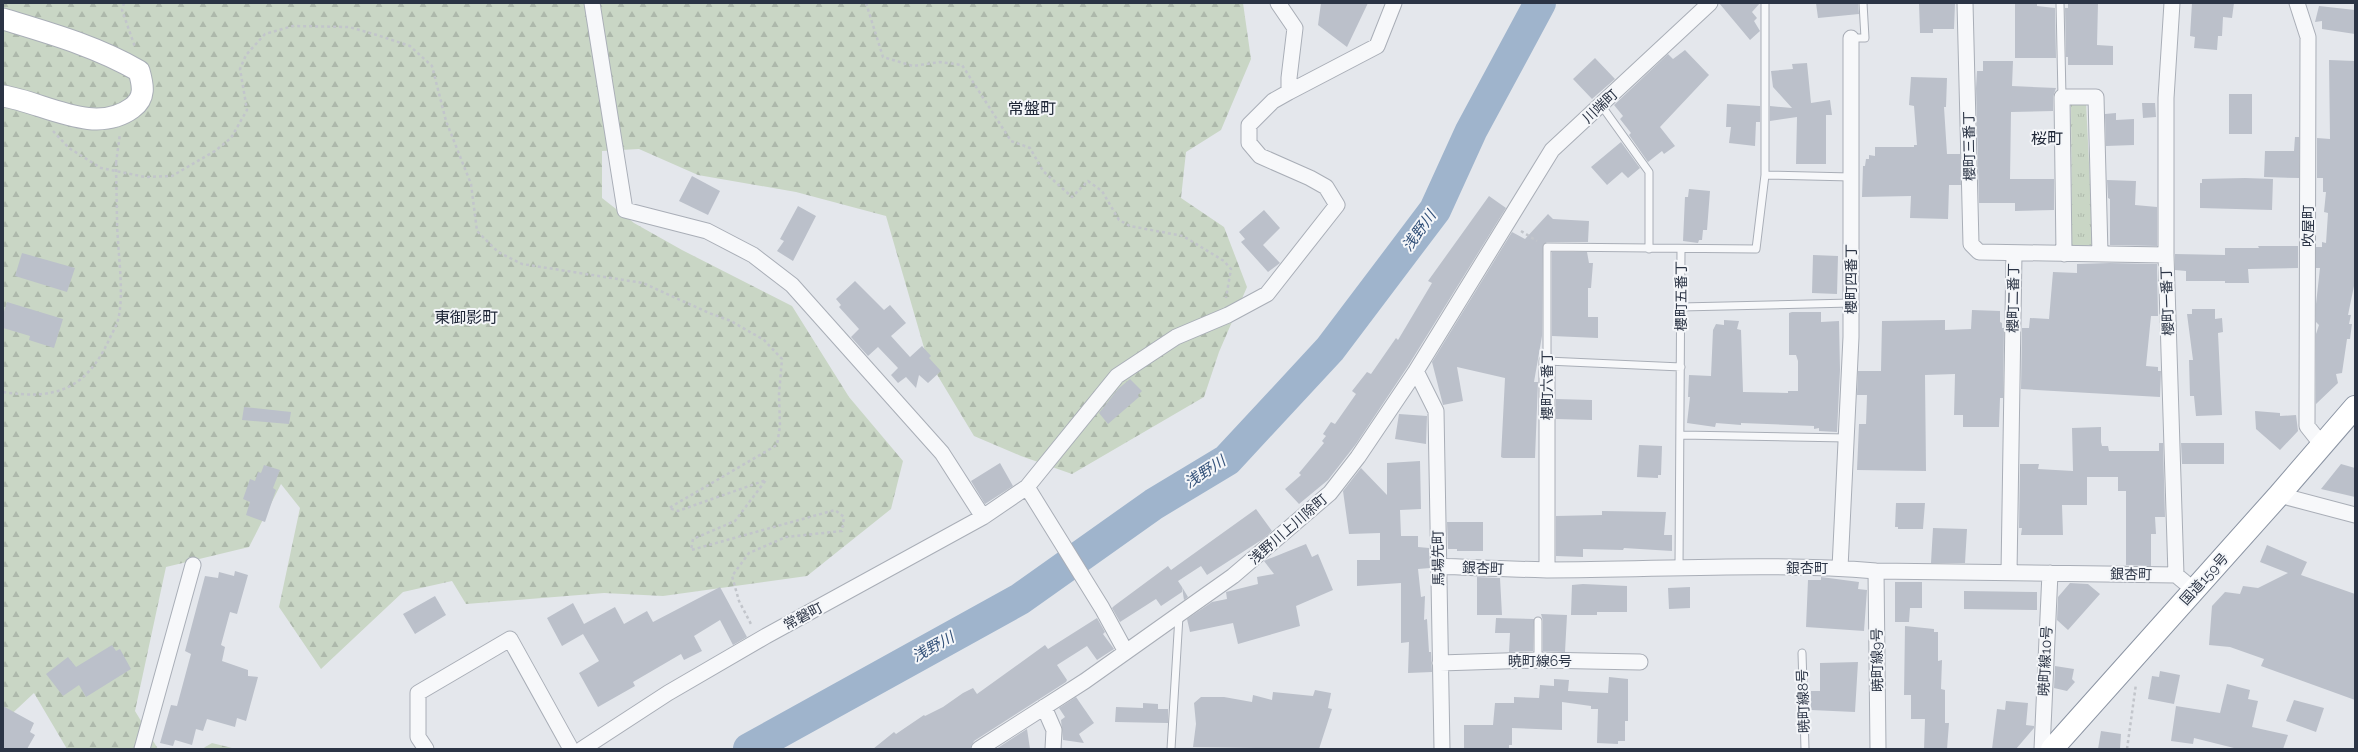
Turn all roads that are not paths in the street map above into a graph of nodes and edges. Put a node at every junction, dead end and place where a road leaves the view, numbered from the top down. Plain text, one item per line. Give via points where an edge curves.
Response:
1 (592, 3) edge
2 (1278, 3) edge
3 (1394, 3) edge
4 (1710, 3) edge
5 (1765, 3) edge
6 (1863, 3) edge
7 (1965, 3) edge
8 (2060, 3) edge
9 (2172, 3) edge
10 (2297, 3) edge
11 (3, 19) edge
12 (1851, 38) joint
13 (1289, 92) junction
14 (3, 96) edge
15 (2062, 97) junction
16 (1601, 105) junction
17 (1765, 175) junction
18 (1851, 177) junction
19 (1508, 223) joint
20 (1649, 249) junction
21 (1682, 250) junction
22 (2014, 253) junction
23 (2064, 254) junction
24 (2100, 254) junction
25 (2166, 255) junction
26 (1851, 303) junction
27 (1681, 307) junction
28 (1547, 361) junction
29 (1681, 367) junction
30 (1416, 372) junction
31 (2355, 407) edge
32 (1681, 435) junction
33 (1847, 438) junction
34 (2322, 445) junction
35 (1027, 487) junction
36 (2279, 495) junction
37 (2355, 515) edge
38 (982, 517) junction
39 (193, 565) dead end
40 (1438, 566) junction
41 (1679, 567) junction
42 (1840, 568) junction
43 (1547, 570) junction
44 (1876, 571) junction
45 (2009, 573) junction
46 (2050, 573) junction
47 (2176, 575) junction
48 (2194, 590) junction
49 (1179, 613) junction
50 (1538, 621) dead end
51 (1126, 652) junction
52 (1802, 653) dead end
53 (1538, 660) junction
54 (1640, 662) dead end
55 (1440, 663) junction
56 (1044, 707) junction
57 (142, 749) edge
58 (426, 749) edge
59 (571, 749) edge
60 (582, 749) edge
61 (979, 749) edge
62 (1053, 749) edge
63 (1171, 749) edge
64 (1442, 749) edge
65 (1805, 749) edge
66 (1878, 749) edge
67 (2042, 749) edge
68 (2052, 749) edge

1 - 38 street via 625,210 707,231 753,255 792,285 942,453
2 - 13 street via 1295,28
3 - 13 street via 1377,46
4 - 16 street, 川端町
5 - 17 lane, 櫻町五番丁
6 - 12 lane, 櫻町四番丁 via 1865,38
7 - 22 street, 櫻町三番丁 via 1971,244 1978,252
8 - 15 lane
9 - 25 street, 櫻町一番丁 via 2166,98
10 - 34 street, 吹屋町 via 2308,37 2307,426
11 - 14 street via 61,36 117,58 139,70 144,88 138,104 123,115 101,120 79,117 25,99
12 - 18 street, 櫻町四番丁
13 - 35 street, 常磐町 via 1273,101 1249,125 1249,143 1260,156 1326,187 1336,205 1267,294 1176,338 1117,376
15 - 23 street
15 - 24 street via 2096,97
16 - 19 street, 川端町 via 1552,150
16 - 20 lane via 1649,172
17 - 18 lane
17 - 21 lane, 櫻町五番丁 via 1756,249
18 - 26 street, 櫻町四番丁
19 - 30 street, 浅野川上川除町
20 - 21 lane
20 - 28 lane, 櫻町六番丁 via 1547,247
21 - 27 lane, 櫻町五番丁
22 - 23 street, 櫻町二番丁
22 - 45 street, 櫻町二番丁
23 - 24 street, 櫻町二番丁
24 - 25 street, 櫻町二番丁
25 - 47 street, 櫻町一番丁
26 - 27 lane
26 - 33 street, 櫻町四番丁
27 - 29 lane, 櫻町五番丁
28 - 29 lane
28 - 43 street, 櫻町六番丁
29 - 32 lane, 櫻町五番丁
30 - 40 street, 馬場先町 via 1436,411
30 - 49 street, 浅野川上川除町 via 1330,493 1233,576
31 - 34 highway, 国道159号
32 - 33 lane
32 - 41 lane, 櫻町五番丁
33 - 42 street, 櫻町四番丁
34 - 36 highway, 国道159号
35 - 38 street, 常磐町
35 - 51 street via 1102,608
36 - 37 street
36 - 48 highway, 国道159号
38 - 60 street, 常磐町 via 766,636 668,693
39 - 57 street
40 - 43 street, 銀杏町
40 - 55 street, 馬場先町
41 - 42 street, 銀杏町
41 - 43 street, 銀杏町
42 - 44 street, 銀杏町
44 - 45 street, 銀杏町
44 - 66 street, 暁町線9号
45 - 46 street, 銀杏町
46 - 47 street, 銀杏町
46 - 67 street, 暁町線10号
47 - 48 street
48 - 68 highway, 国道159号
49 - 51 street, 浅野川上川除町
49 - 63 lane
50 - 53 lane
51 - 56 street, 浅野川上川除町
52 - 65 lane, 暁町線8号
53 - 54 street, 暁町線6号
53 - 55 street, 暁町線6号
55 - 64 street, 馬場先町
56 - 61 street, 浅野川上川除町
56 - 62 street via 1054,730
58 - 59 street via 418,737 418,693 510,639

